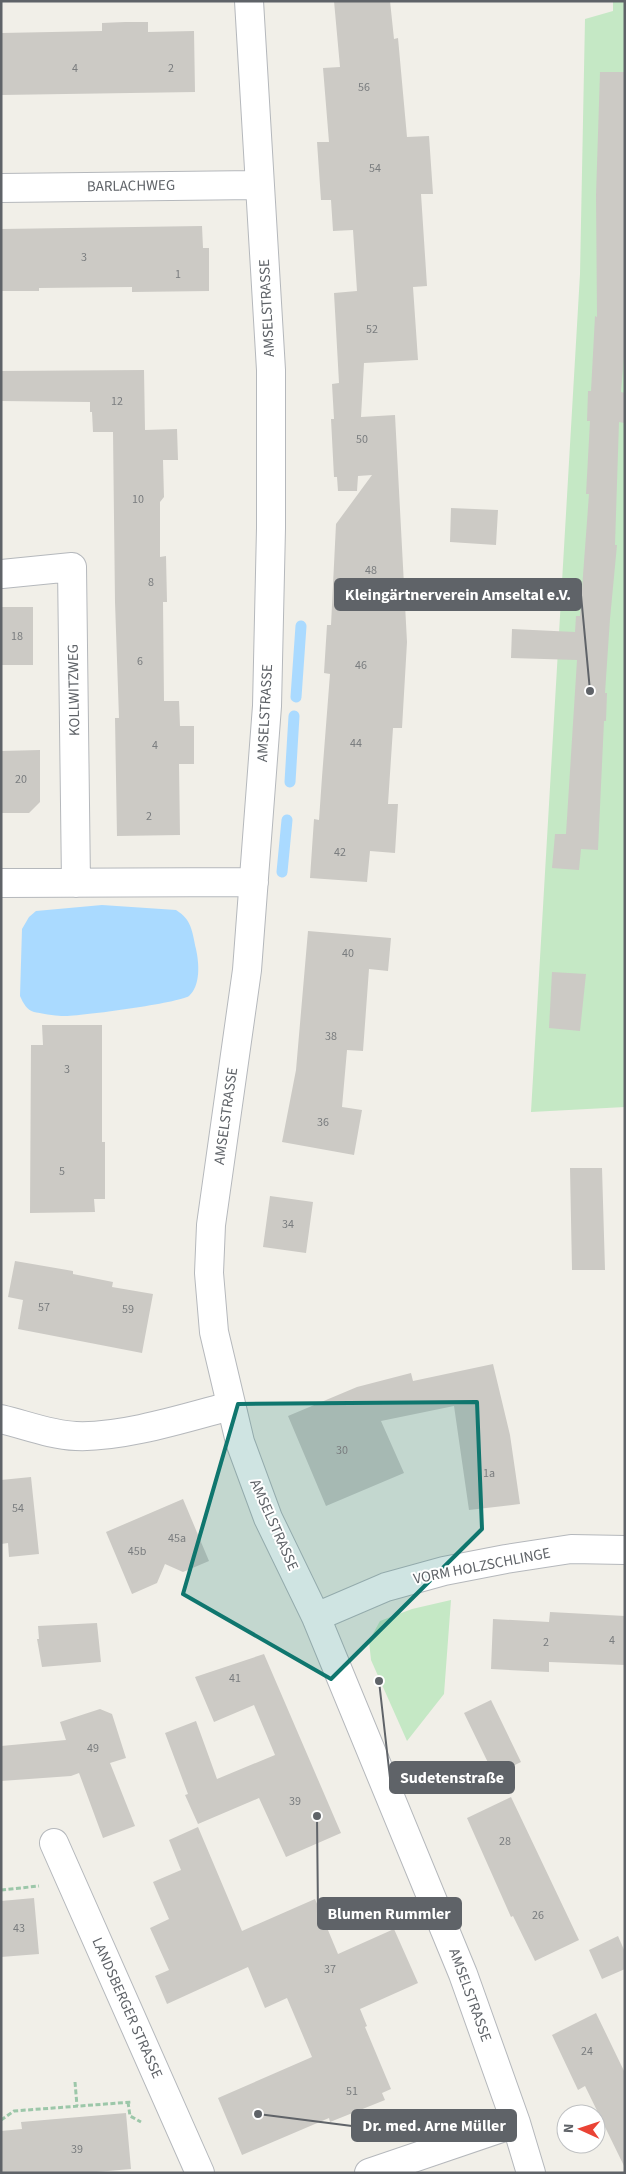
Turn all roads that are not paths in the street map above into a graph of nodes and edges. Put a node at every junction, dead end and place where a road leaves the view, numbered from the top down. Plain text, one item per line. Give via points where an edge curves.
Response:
1 (249, 1) edge
2 (260, 185) junction
3 (1, 188) edge
4 (2, 574) edge
5 (254, 882) junction
6 (1, 883) edge
7 (76, 883) junction
8 (230, 1406) junction
9 (1, 1419) edge
10 (625, 1550) edge
11 (316, 1617) junction
12 (54, 1843) dead end
13 (516, 2123) junction
14 (200, 2173) edge
15 (369, 2173) edge
16 (532, 2173) edge

1 - 2 street, AMSELSTRASSE
2 - 3 street, BARLACHWEG
2 - 5 street, AMSELSTRASSE via 271,370 271,528 267,706
4 - 7 street, KOLLWITZWEG via 72,567
5 - 7 street
5 - 8 street, AMSELSTRASSE via 247,970 211,1225 209,1273 214,1332
6 - 7 street
8 - 9 street via 99,1435 56,1434
8 - 11 street, AMSELSTRASSE via 268,1518
10 - 11 street, VORM HOLZSCHLINGE via 571,1549 444,1571 386,1587
11 - 13 street, AMSELSTRASSE via 463,1974
12 - 14 street, LANDSBERGER STRASSE
13 - 15 street
13 - 16 street, AMSELSTRASSE

